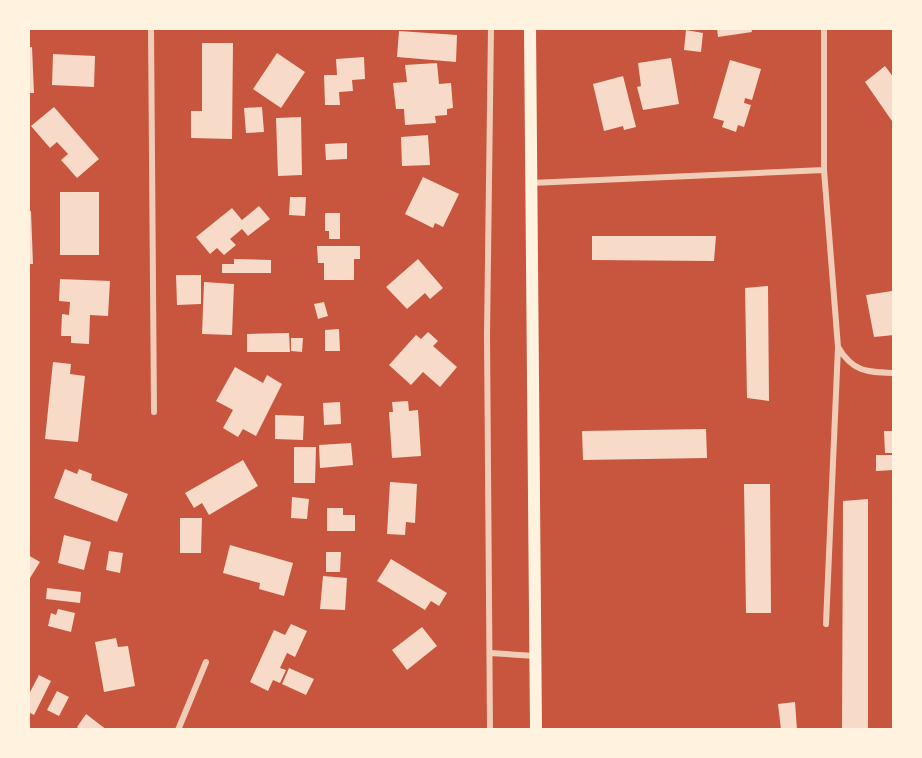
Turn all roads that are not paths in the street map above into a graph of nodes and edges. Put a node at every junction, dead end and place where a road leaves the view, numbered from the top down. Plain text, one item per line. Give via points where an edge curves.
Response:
1 (151, 28) edge
2 (491, 28) edge
3 (530, 28) edge
4 (824, 28) edge
5 (824, 170) junction
6 (531, 183) junction
7 (838, 347) junction
8 (894, 373) edge
9 (154, 412) dead end
10 (826, 624) dead end
11 (490, 653) junction
12 (535, 656) junction
13 (206, 662) dead end
14 (178, 729) edge
15 (490, 729) edge
16 (536, 729) edge

1 - 9 street
2 - 11 street via 487,335
3 - 6 main road
4 - 5 street
5 - 6 street
5 - 7 street
6 - 12 main road
7 - 8 street via 848,363 863,371
7 - 10 street
11 - 12 street
11 - 15 street
12 - 16 main road
13 - 14 street

